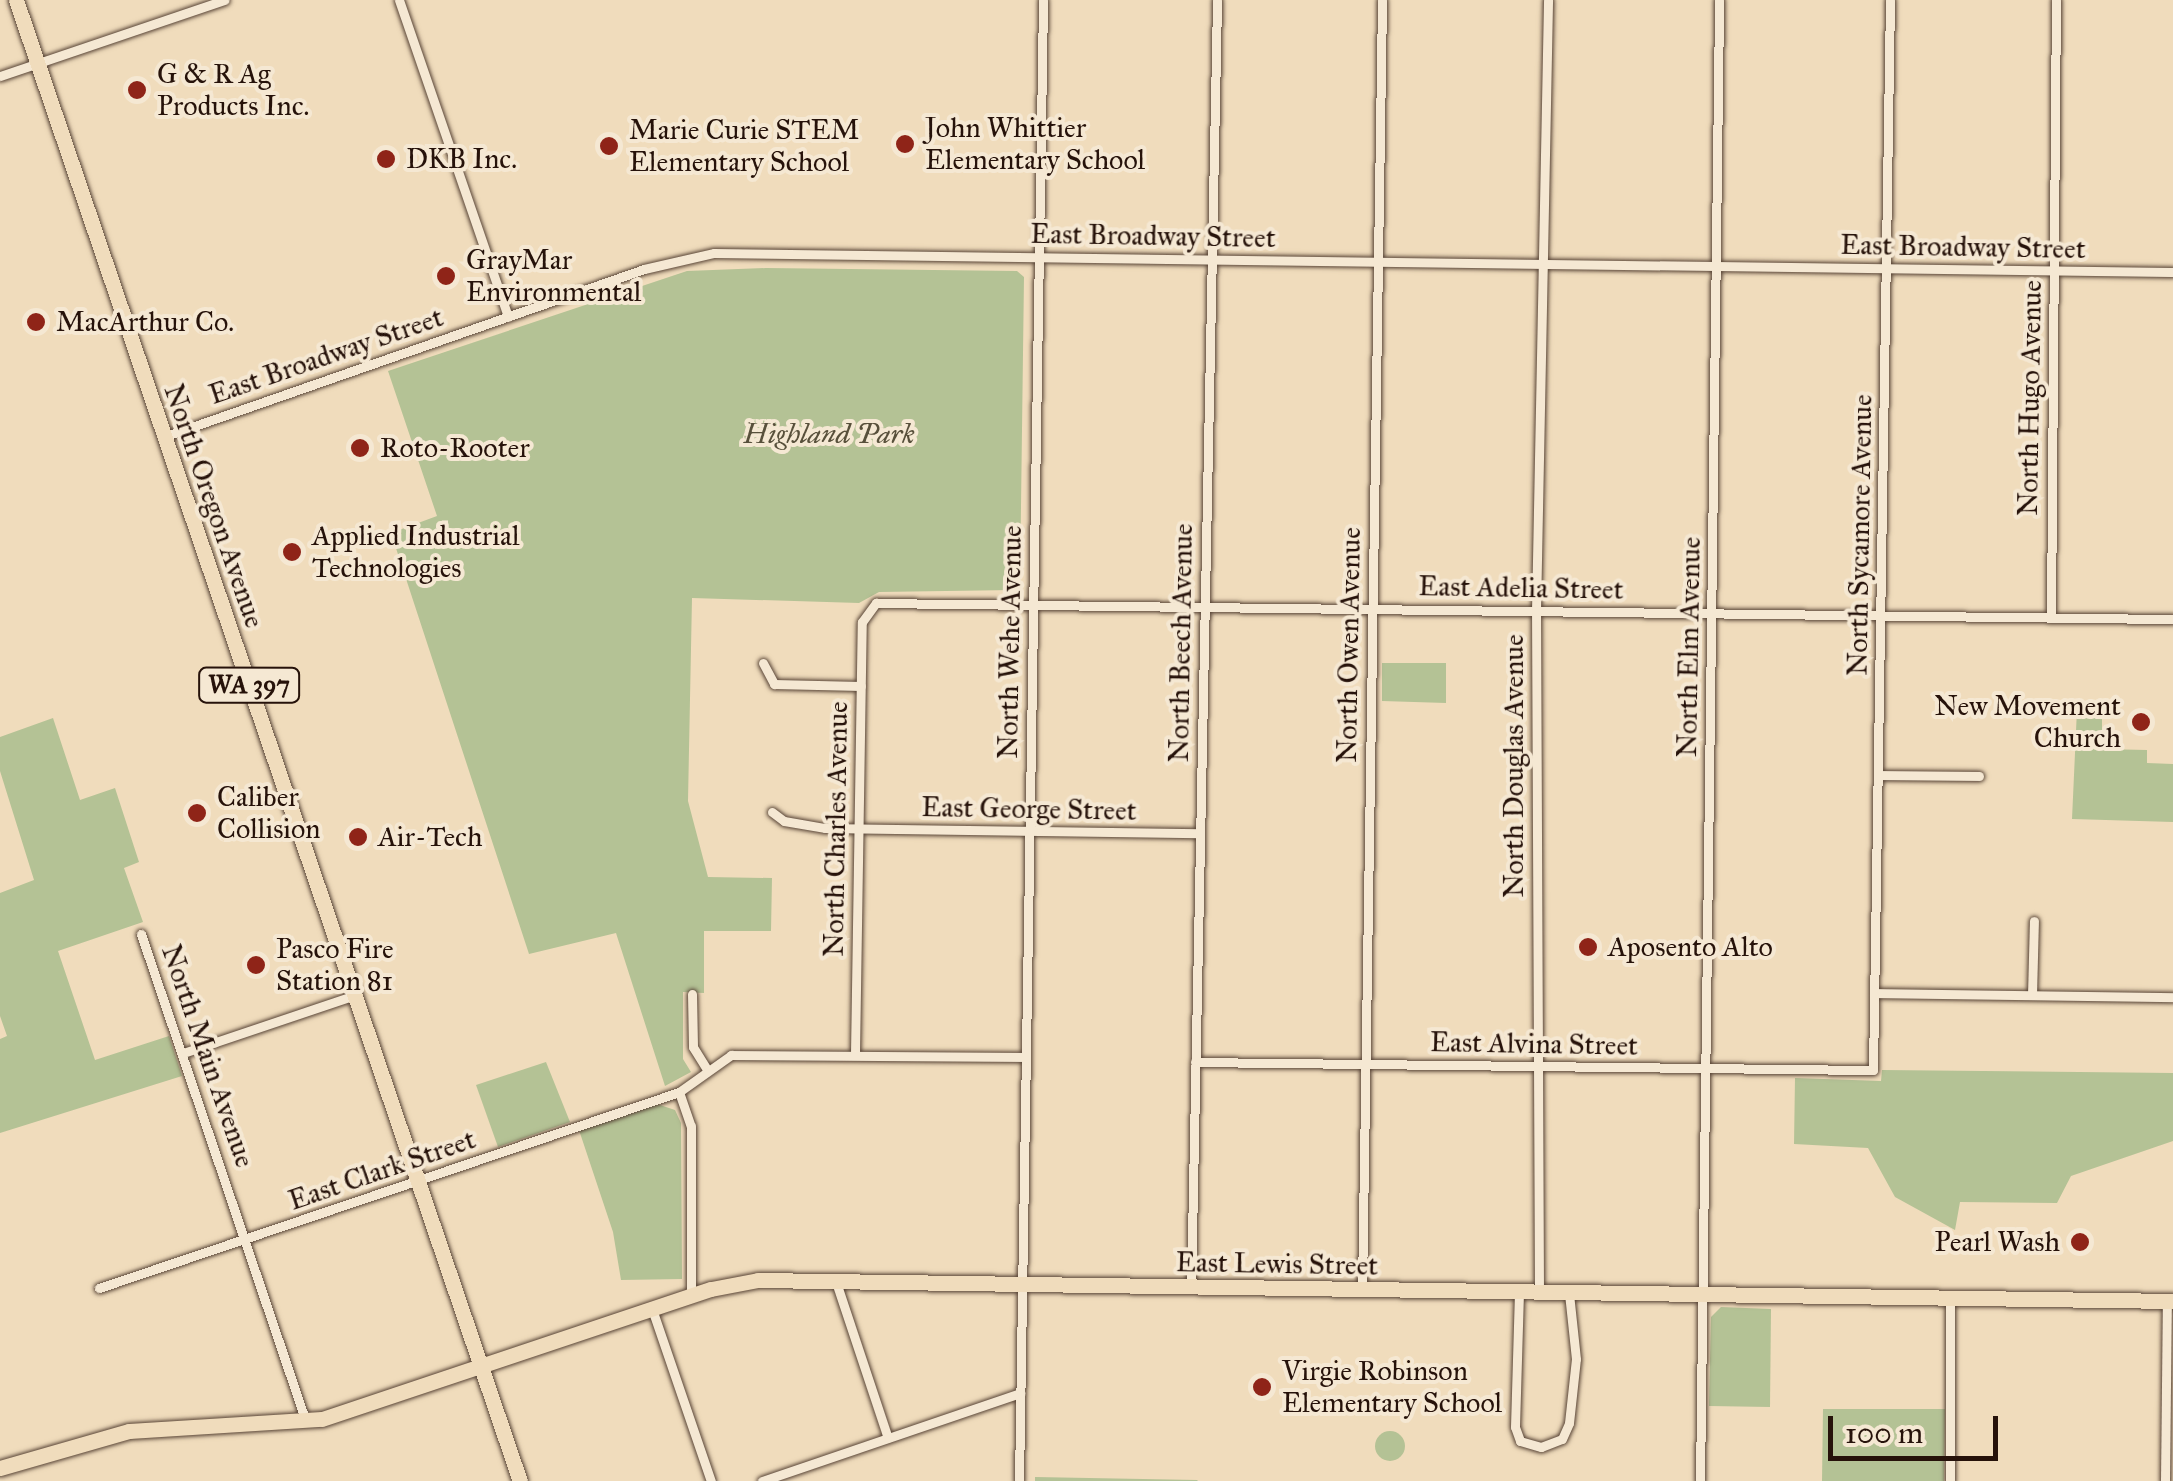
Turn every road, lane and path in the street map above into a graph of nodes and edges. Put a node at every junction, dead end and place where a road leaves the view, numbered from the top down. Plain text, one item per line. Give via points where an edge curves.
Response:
1 (16, 0) edge
2 (224, 0) edge
3 (399, 0) edge
4 (1043, 0) edge
5 (1217, 0) edge
6 (1382, 0) edge
7 (1548, 0) edge
8 (1719, 0) edge
9 (1890, 0) edge
10 (2056, 0) edge
11 (38, 64) junction
12 (0, 76) edge
13 (1039, 257) junction
14 (1212, 260) junction
15 (1378, 262) junction
16 (1542, 264) junction
17 (1716, 266) junction
18 (1886, 268) junction
19 (2054, 270) junction
20 (2173, 272) edge
21 (508, 317) junction
22 (164, 436) junction
23 (1033, 604) junction
24 (869, 606) joint
25 (1204, 606) junction
26 (1372, 609) junction
27 (1536, 611) junction
28 (1712, 613) junction
29 (1881, 615) junction
30 (2050, 618) junction
31 (2173, 619) edge
32 (763, 663) dead end
33 (861, 686) junction
34 (1879, 775) junction
35 (1980, 776) dead end
36 (772, 812) dead end
37 (857, 829) junction
38 (1029, 831) junction
39 (1200, 833) junction
40 (2034, 921) dead end
41 (141, 934) dead end
42 (1874, 993) junction
43 (692, 994) dead end
44 (355, 995) junction
45 (2032, 995) junction
46 (2173, 997) edge
47 (183, 1053) junction
48 (856, 1054) junction
49 (1025, 1057) junction
50 (1195, 1062) junction
51 (1365, 1064) junction
52 (1538, 1066) junction
53 (1706, 1068) junction
54 (707, 1069) junction
55 (1873, 1070) joint
56 (679, 1092) junction
57 (418, 1182) junction
58 (247, 1239) junction
59 (836, 1282) junction
60 (1021, 1285) junction
61 (99, 1288) dead end
62 (1191, 1288) junction
63 (1362, 1290) junction
64 (1519, 1292) junction
65 (1539, 1292) junction
66 (1569, 1293) junction
67 (1702, 1295) junction
68 (690, 1296) junction
69 (1950, 1298) junction
70 (2170, 1301) edge
71 (652, 1309) junction
72 (482, 1369) junction
73 (1020, 1393) junction
74 (306, 1422) junction
75 (888, 1438) junction
76 (0, 1468) edge
77 (520, 1481) edge
78 (711, 1481) edge
79 (762, 1481) edge
80 (1020, 1481) edge
81 (1700, 1481) edge
82 (1950, 1481) edge
83 (2165, 1481) edge

1 - 11 main road, North Oregon Avenue / WA 397
2 - 11 street
3 - 21 street
4 - 13 street, North Wehe Avenue
5 - 14 street, North Beech Avenue
6 - 15 street, North Owen Avenue
7 - 16 street, North Douglas Avenue
8 - 17 street, North Elm Avenue
9 - 18 street, North Sycamore Avenue
10 - 19 street, North Hugo Avenue
11 - 12 street
11 - 22 main road, North Oregon Avenue / WA 397
13 - 14 street, East Broadway Street
13 - 21 street, East Broadway Street via 714,253 670,261
13 - 23 street, North Wehe Avenue
14 - 15 street, East Broadway Street
14 - 25 street, North Beech Avenue
15 - 16 street, East Broadway Street
15 - 26 street, North Owen Avenue
16 - 17 street, East Broadway Street
16 - 27 street, North Douglas Avenue
17 - 18 street, East Broadway Street
17 - 28 street, North Elm Avenue
18 - 19 street, East Broadway Street
18 - 29 street, North Sycamore Avenue
19 - 20 street, East Broadway Street
19 - 30 street, North Hugo Avenue
21 - 22 street, East Broadway Street
22 - 44 main road, North Oregon Avenue / WA 397
23 - 24 street, East Adelia Street
23 - 25 street, East Adelia Street
23 - 38 street, North Wehe Avenue
24 - 33 street, North Charles Avenue via 862,622
25 - 26 street, East Adelia Street
25 - 39 street, North Beech Avenue
26 - 27 street, East Adelia Street
26 - 51 street, North Owen Avenue
27 - 28 street, East Adelia Street
27 - 52 street, North Douglas Avenue
28 - 29 street, East Adelia Street
28 - 53 street, North Elm Avenue
29 - 30 street, East Adelia Street
29 - 34 street, North Sycamore Avenue
30 - 31 street, East Adelia Street
32 - 33 street via 774,684
33 - 37 street, North Charles Avenue
34 - 35 street
34 - 42 street, North Sycamore Avenue
36 - 37 street, East George Street via 803,826
37 - 38 street, East George Street
37 - 48 street, North Charles Avenue
38 - 39 street, East George Street
38 - 49 street, North Wehe Avenue
39 - 50 street, North Beech Avenue
40 - 45 street
41 - 47 street, North Main Avenue
42 - 45 street
42 - 55 street, North Sycamore Avenue
43 - 54 street via 693,1047
44 - 47 street
44 - 57 main road, North Oregon Avenue / WA 397
45 - 46 street
47 - 58 street, North Main Avenue
48 - 49 street
48 - 54 street via 744,1053
49 - 60 street, North Wehe Avenue
50 - 51 street, East Alvina Street
50 - 62 street, North Beech Avenue
51 - 52 street, East Alvina Street
51 - 63 street, North Owen Avenue
52 - 53 street, East Alvina Street
52 - 65 street, North Douglas Avenue
53 - 55 street, East Alvina Street
53 - 67 street, North Elm Avenue
54 - 56 street
56 - 57 street, East Clark Street
56 - 68 street via 691,1126
57 - 58 street, East Clark Street
57 - 72 main road, North Oregon Avenue / WA 397
58 - 61 street, East Clark Street
58 - 74 street, North Main Avenue
59 - 60 main road, East Lewis Street
59 - 68 main road, East Lewis Street via 745,1282
59 - 75 street
60 - 62 main road, East Lewis Street
60 - 73 street, North Wehe Avenue
62 - 63 main road, East Lewis Street
63 - 64 main road, East Lewis Street
64 - 65 main road, East Lewis Street
64 - 66 street via 1514,1427 1520,1442 1541,1447 1562,1439 1569,1423 1576,1360
65 - 66 main road, East Lewis Street
66 - 67 main road, East Lewis Street
67 - 69 main road, East Lewis Street
67 - 81 street, North Elm Avenue
68 - 71 main road, East Lewis Street
69 - 70 main road, East Lewis Street
69 - 82 street
70 - 83 street
71 - 72 main road, East Lewis Street
71 - 78 street
72 - 74 main road, East Lewis Street
72 - 77 main road, WA 397
73 - 75 street
73 - 80 street, North Wehe Avenue
74 - 76 main road, East Lewis Street via 153,1428
75 - 79 street

